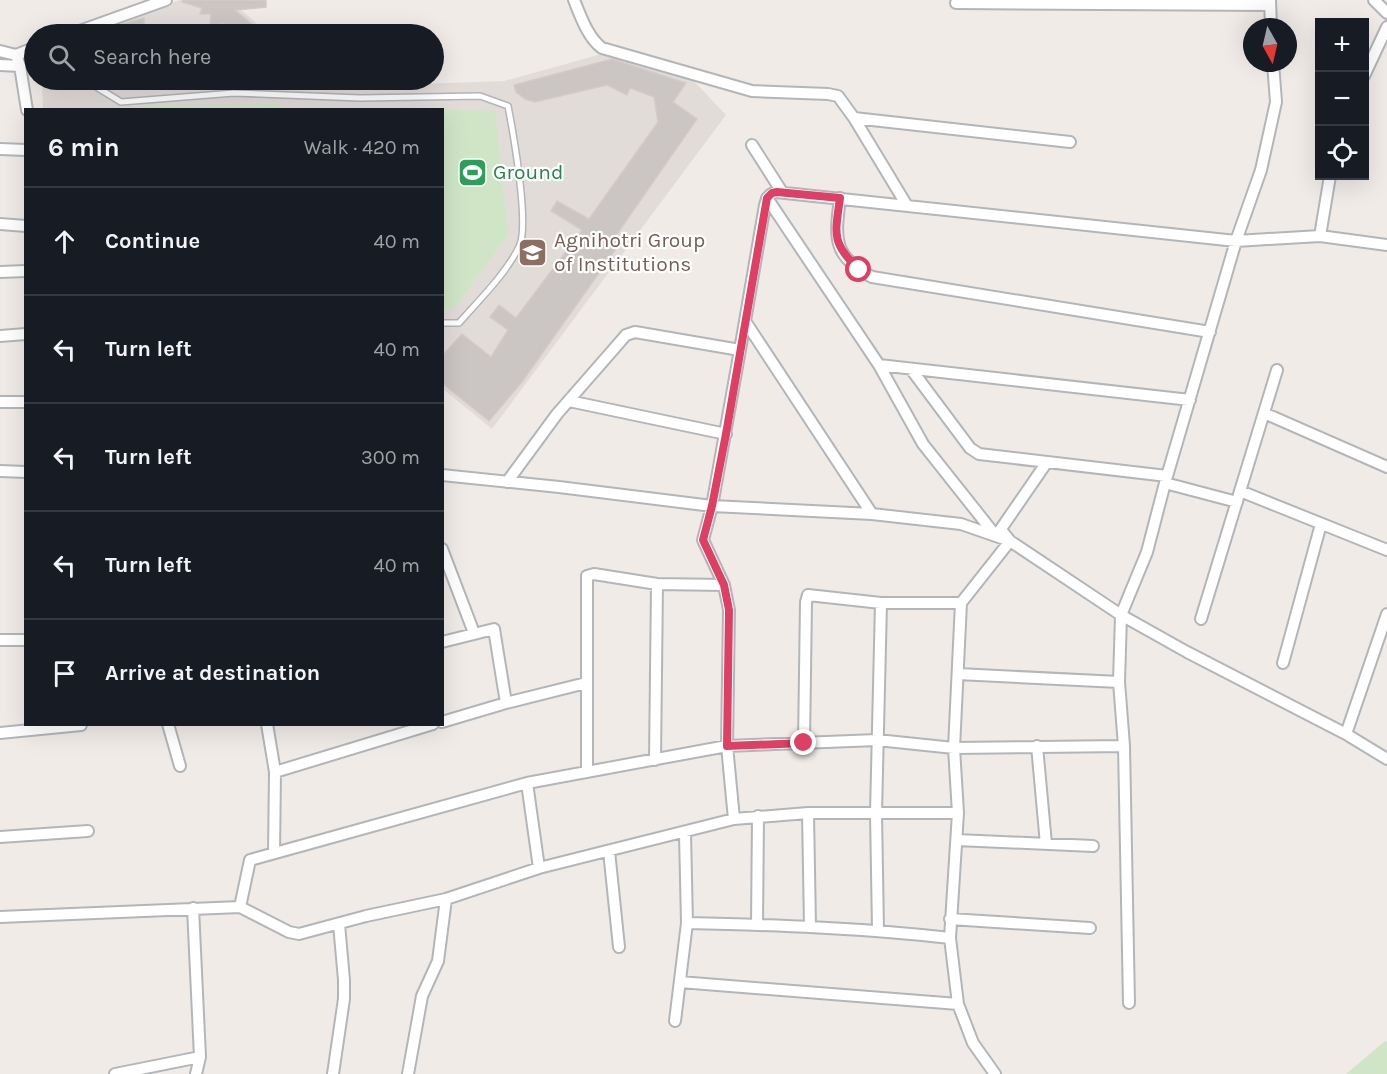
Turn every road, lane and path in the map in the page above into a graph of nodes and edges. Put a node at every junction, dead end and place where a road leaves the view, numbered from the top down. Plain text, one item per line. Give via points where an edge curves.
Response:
1 (166, 0) edge
2 (574, 0) edge
3 (1374, 0) edge
4 (956, 3) dead end
5 (1270, 3) edge
6 (1387, 13) edge
7 (1271, 18) edge
8 (99, 24) edge
9 (1387, 27) edge
10 (0, 51) edge
11 (24, 56) edge
12 (18, 61) junction
13 (24, 61) edge
14 (0, 65) edge
15 (1274, 72) edge
16 (1367, 72) edge
17 (102, 90) edge
18 (27, 108) edge
19 (854, 118) junction
20 (1070, 142) dead end
21 (752, 145) dead end
22 (0, 149) edge
23 (24, 150) edge
24 (1329, 180) edge
25 (782, 192) junction
26 (767, 198) junction
27 (840, 198) junction
28 (906, 204) junction
29 (0, 224) edge
30 (24, 226) edge
31 (1320, 236) junction
32 (1236, 240) junction
33 (1387, 245) edge
34 (24, 271) edge
35 (0, 272) edge
36 (745, 321) junction
37 (444, 323) edge
38 (1210, 332) junction
39 (24, 334) edge
40 (0, 336) edge
41 (740, 350) junction
42 (882, 366) junction
43 (909, 369) junction
44 (1277, 370) dead end
45 (1190, 400) junction
46 (569, 401) junction
47 (0, 402) edge
48 (24, 402) edge
49 (1264, 412) junction
50 (726, 434) junction
51 (1047, 462) junction
52 (1387, 467) edge
53 (0, 471) edge
54 (24, 472) edge
55 (444, 475) edge
56 (1166, 480) junction
57 (507, 482) junction
58 (1239, 496) junction
59 (712, 506) junction
60 (872, 514) junction
61 (1321, 524) junction
62 (1000, 530) junction
63 (1010, 541) junction
64 (1387, 550) edge
65 (444, 554) edge
66 (657, 584) junction
67 (724, 585) junction
68 (880, 603) junction
69 (961, 603) junction
70 (1387, 614) edge
71 (1121, 615) junction
72 (1201, 619) dead end
73 (474, 633) junction
74 (0, 640) edge
75 (24, 640) edge
76 (444, 641) edge
77 (1377, 645) junction
78 (1387, 652) edge
79 (1283, 663) dead end
80 (958, 674) junction
81 (1119, 682) junction
82 (586, 683) junction
83 (506, 703) junction
84 (444, 721) edge
85 (44, 726) edge
86 (169, 726) edge
87 (267, 726) edge
88 (426, 726) edge
89 (0, 733) edge
90 (1346, 734) junction
91 (877, 740) junction
92 (804, 743) junction
93 (727, 746) junction
94 (1037, 746) junction
95 (1124, 746) junction
96 (954, 748) junction
97 (1387, 759) edge
98 (655, 760) junction
99 (180, 766) dead end
100 (587, 771) junction
101 (275, 772) junction
102 (527, 783) junction
103 (808, 813) junction
104 (876, 813) junction
105 (958, 813) junction
106 (758, 816) junction
107 (734, 819) junction
108 (88, 831) dead end
109 (685, 833) junction
110 (0, 837) edge
111 (957, 840) junction
112 (1046, 844) junction
113 (1093, 846) dead end
114 (609, 851) junction
115 (274, 853) junction
116 (539, 868) junction
117 (446, 899) junction
118 (240, 907) junction
119 (193, 908) junction
120 (0, 917) edge
121 (950, 919) junction
122 (687, 922) junction
123 (339, 924) junction
124 (757, 924) junction
125 (810, 926) junction
126 (1090, 927) dead end
127 (878, 930) junction
128 (950, 938) junction
129 (619, 947) dead end
130 (680, 982) junction
131 (1129, 1003) dead end
132 (958, 1004) junction
133 (675, 1021) dead end
134 (200, 1057) junction
135 (115, 1074) edge
136 (196, 1074) edge
137 (333, 1074) edge
138 (408, 1074) edge
139 (995, 1074) edge

1 - 8 street
2 - 19 street via 602,48 752,91 834,94
3 - 6 street
4 - 5 street
5 - 7 street
9 - 16 street
10 - 12 street
11 - 12 street
12 - 13 lane
12 - 14 street
12 - 18 street
15 - 32 street via 1276,102 1261,170
17 - 37 lane via 121,102 234,93 360,99 480,96 508,106 522,209 521,245 459,323
19 - 20 street
19 - 28 street
21 - 25 street
22 - 23 street
24 - 31 street
25 - 26 street
25 - 27 street
26 - 36 street
26 - 42 street
27 - 28 street
27 - 38 street via 837,241 844,255 872,277
28 - 32 street
29 - 30 street
31 - 32 street
31 - 33 street
32 - 38 street
34 - 35 street
36 - 41 street
36 - 60 street
38 - 45 street
39 - 40 street
41 - 46 street via 630,333
41 - 50 street
42 - 43 street
42 - 62 street via 923,444
43 - 45 street
43 - 51 street via 970,448 979,454
44 - 49 street
45 - 56 street
46 - 50 street
46 - 57 street
47 - 48 street
49 - 52 street
49 - 58 street
50 - 59 street
51 - 56 street
51 - 62 street
53 - 54 street
55 - 57 street
56 - 58 street
56 - 71 street via 1147,552
57 - 59 street
58 - 61 street
58 - 72 street
59 - 60 street
59 - 67 street via 703,540
60 - 62 street
61 - 64 street
61 - 79 street
62 - 63 street
63 - 69 street
63 - 71 street
65 - 73 street
66 - 67 street
66 - 82 street via 586,576
66 - 98 street
67 - 93 street via 730,617
68 - 69 street
68 - 91 street
68 - 92 street via 813,594 807,597
69 - 80 street
70 - 77 street
71 - 81 street
71 - 90 street
73 - 76 street
73 - 83 street via 494,629
74 - 75 street
77 - 78 street
77 - 90 street
80 - 81 street
80 - 96 street
81 - 95 street
82 - 83 street
82 - 100 street
83 - 84 street
85 - 89 street
86 - 99 street
87 - 101 street
88 - 101 street
90 - 97 street
91 - 92 street
91 - 96 street
91 - 104 street
92 - 93 street
93 - 98 street
93 - 107 street
94 - 95 street
94 - 96 street
94 - 112 street
95 - 131 street
96 - 105 street
98 - 100 street
100 - 102 street
101 - 115 street
102 - 115 street
102 - 116 street
103 - 104 street
103 - 106 street
103 - 125 street
104 - 105 street
104 - 127 street
105 - 111 street
106 - 107 street
106 - 124 street
107 - 109 street
108 - 110 street
109 - 114 street
109 - 122 street
111 - 112 street
111 - 121 street
112 - 113 street
114 - 116 street
114 - 129 street
115 - 118 street via 250,860
116 - 117 street
117 - 123 street
117 - 138 street via 438,961 422,996
118 - 119 street
118 - 123 street via 294,933
119 - 120 street
119 - 134 street
121 - 126 street
121 - 128 street
122 - 124 street
122 - 130 street
123 - 137 street via 344,999
124 - 125 street
125 - 127 street
127 - 128 street
128 - 132 street
130 - 132 street
130 - 133 street
132 - 139 street via 973,1043
134 - 135 street
134 - 136 street

